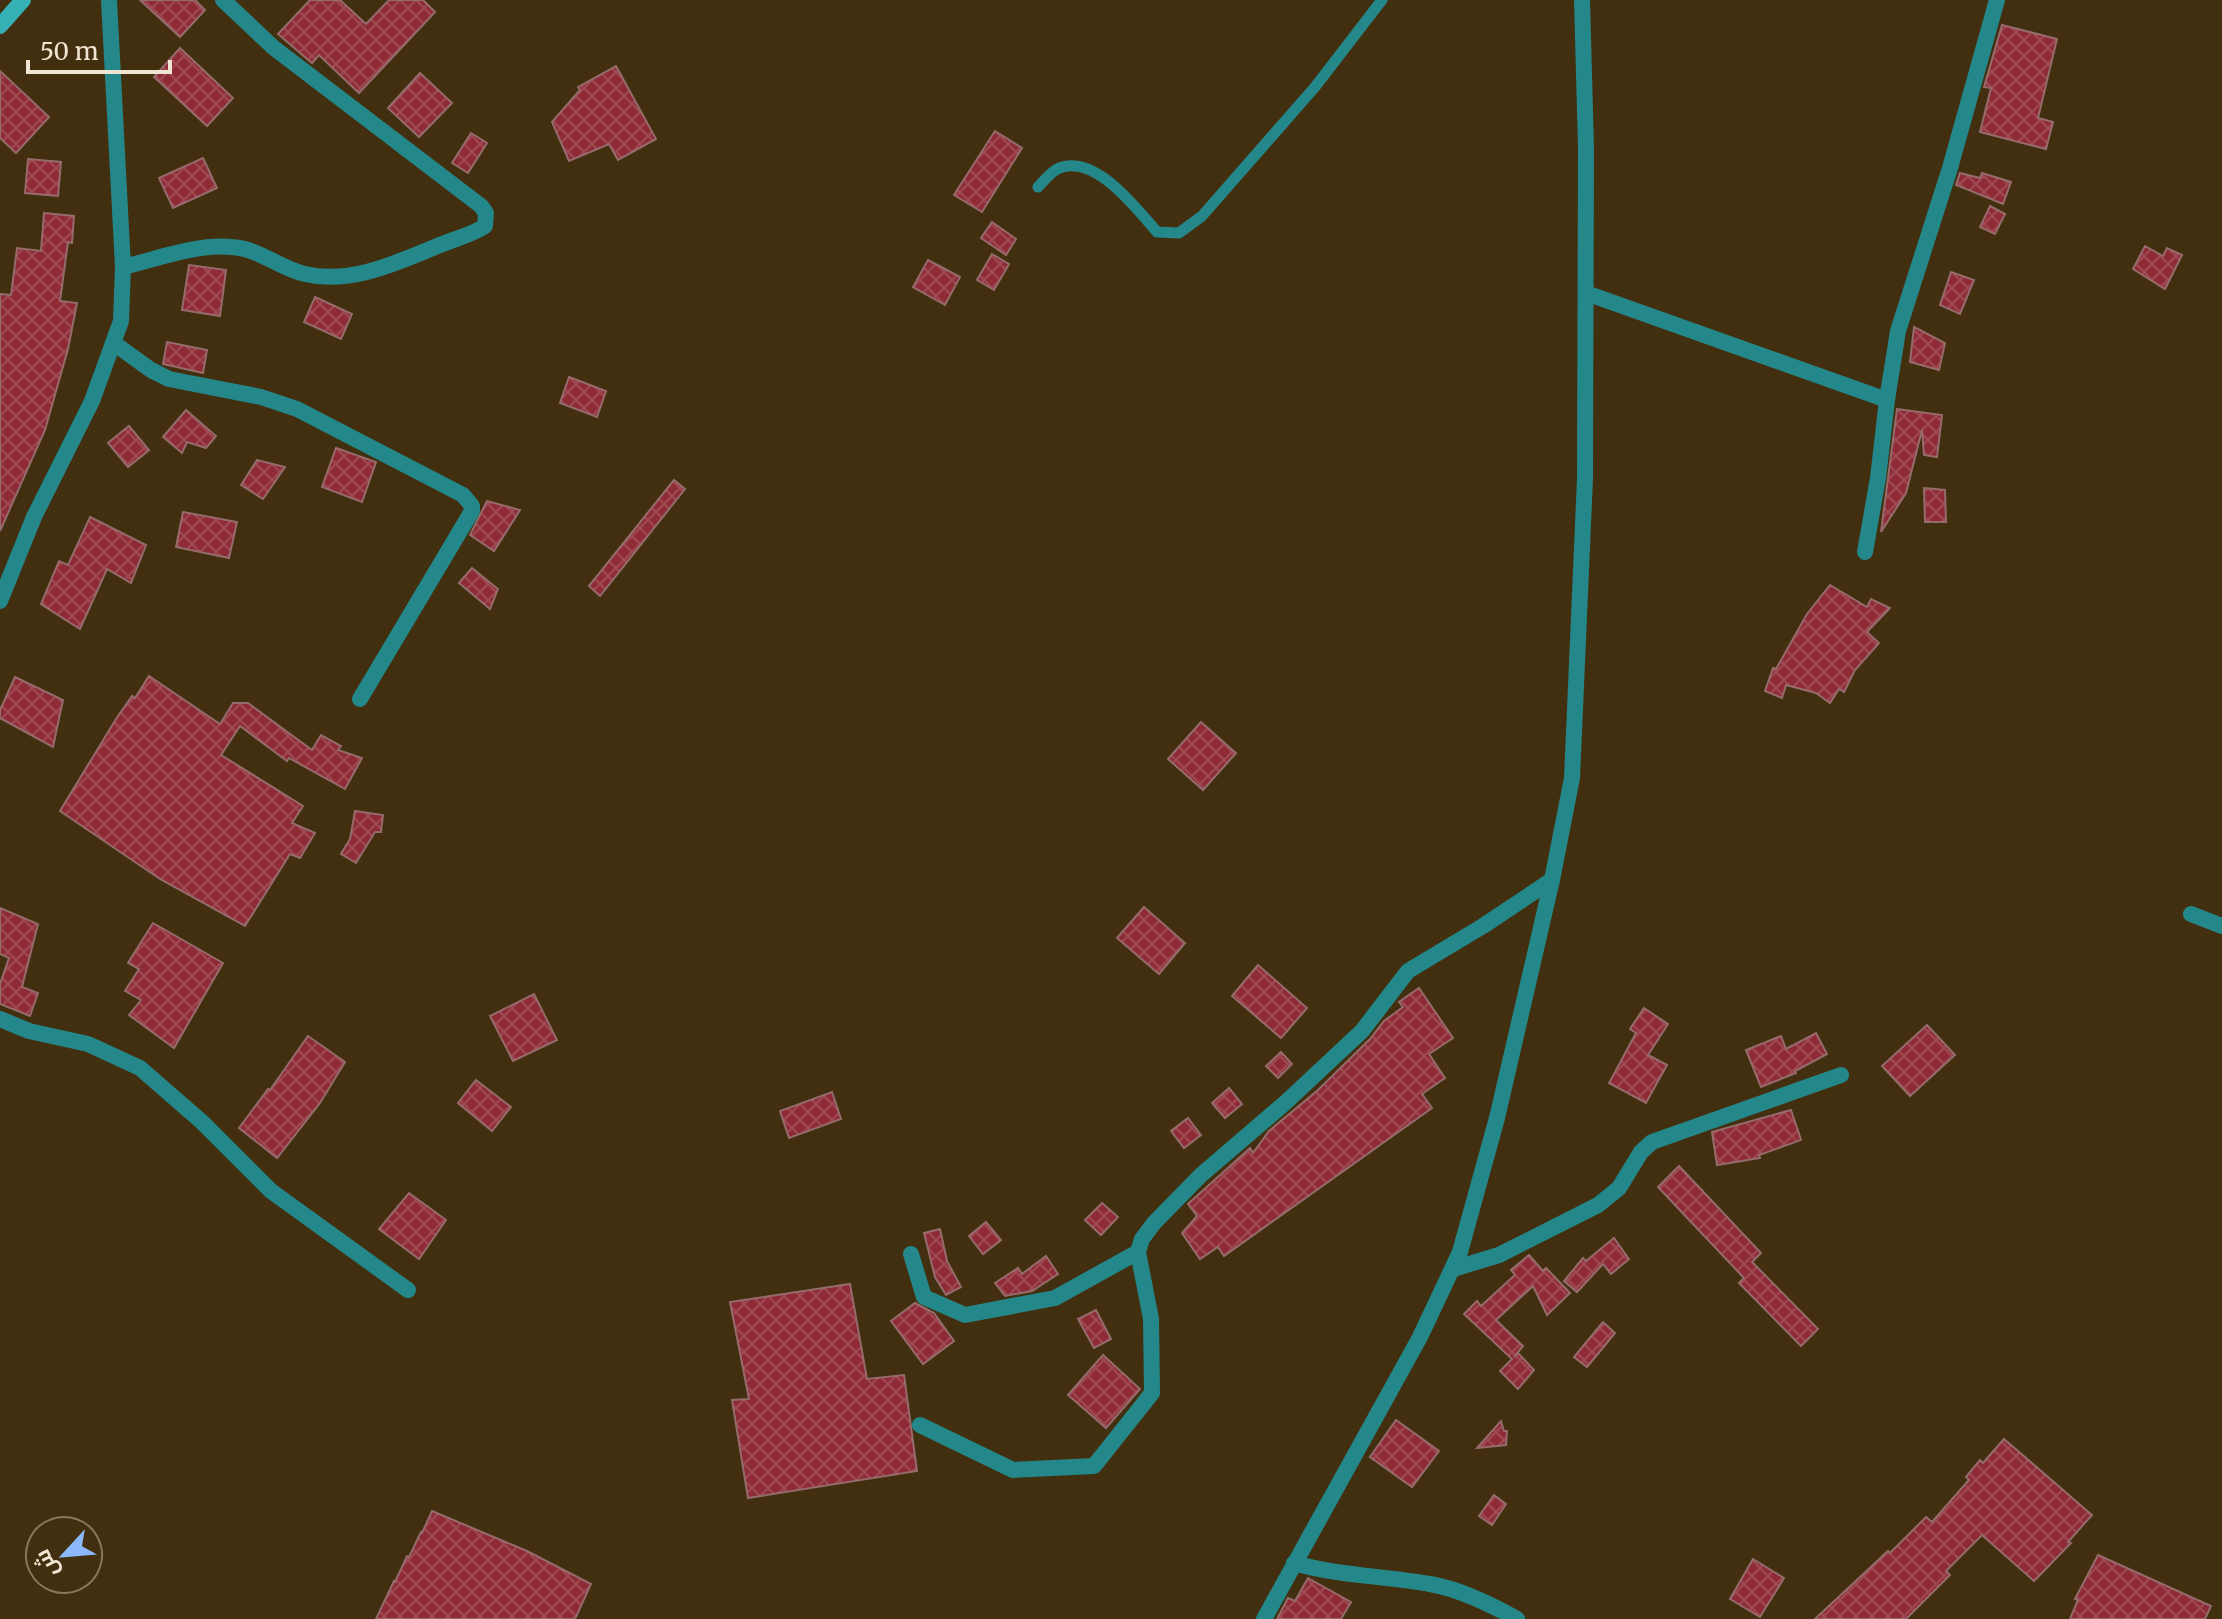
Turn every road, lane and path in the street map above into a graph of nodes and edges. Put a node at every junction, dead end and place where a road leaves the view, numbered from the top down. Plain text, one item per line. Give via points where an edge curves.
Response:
1 (23, 0) edge
2 (109, 0) edge
3 (223, 0) edge
4 (1382, 0) edge
5 (1582, 0) edge
6 (1997, 0) edge
7 (0, 26) edge
8 (1038, 187) dead end
9 (123, 267) junction
10 (1586, 293) junction
11 (115, 344) junction
12 (1887, 400) junction
13 (1865, 552) dead end
14 (0, 601) edge
15 (360, 699) dead end
16 (1552, 880) junction
17 (2191, 914) dead end
18 (2222, 926) edge
19 (0, 1019) edge
20 (1841, 1075) dead end
21 (1138, 1252) junction
22 (911, 1254) dead end
23 (1453, 1269) junction
24 (408, 1290) dead end
25 (920, 1425) dead end
26 (1294, 1563) junction
27 (1264, 1619) edge
28 (1517, 1619) edge

1 - 7 main road
2 - 9 street
3 - 9 street via 274,48 481,206 485,226 359,274 301,273 249,249 228,246
4 - 8 lane via 1230,185 1179,233 1157,232 1095,170 1075,165 1055,170
5 - 10 street
6 - 12 street via 1898,331
9 - 11 street via 124,297
10 - 12 street
10 - 16 street via 1585,478 1572,778
11 - 14 street
11 - 15 street via 169,379 297,409 469,502 472,511
12 - 13 street
16 - 21 street via 1408,971 1362,1031 1163,1213
16 - 23 street via 1497,1118
17 - 18 street
19 - 24 street via 88,1044 140,1068 271,1191
20 - 23 street via 1652,1142 1619,1188 1598,1205 1499,1255
21 - 22 street via 1055,1298 965,1315 924,1297
21 - 25 street via 1151,1319 1152,1393 1094,1466 1013,1470
23 - 26 street
26 - 27 street
26 - 28 street via 1433,1584

